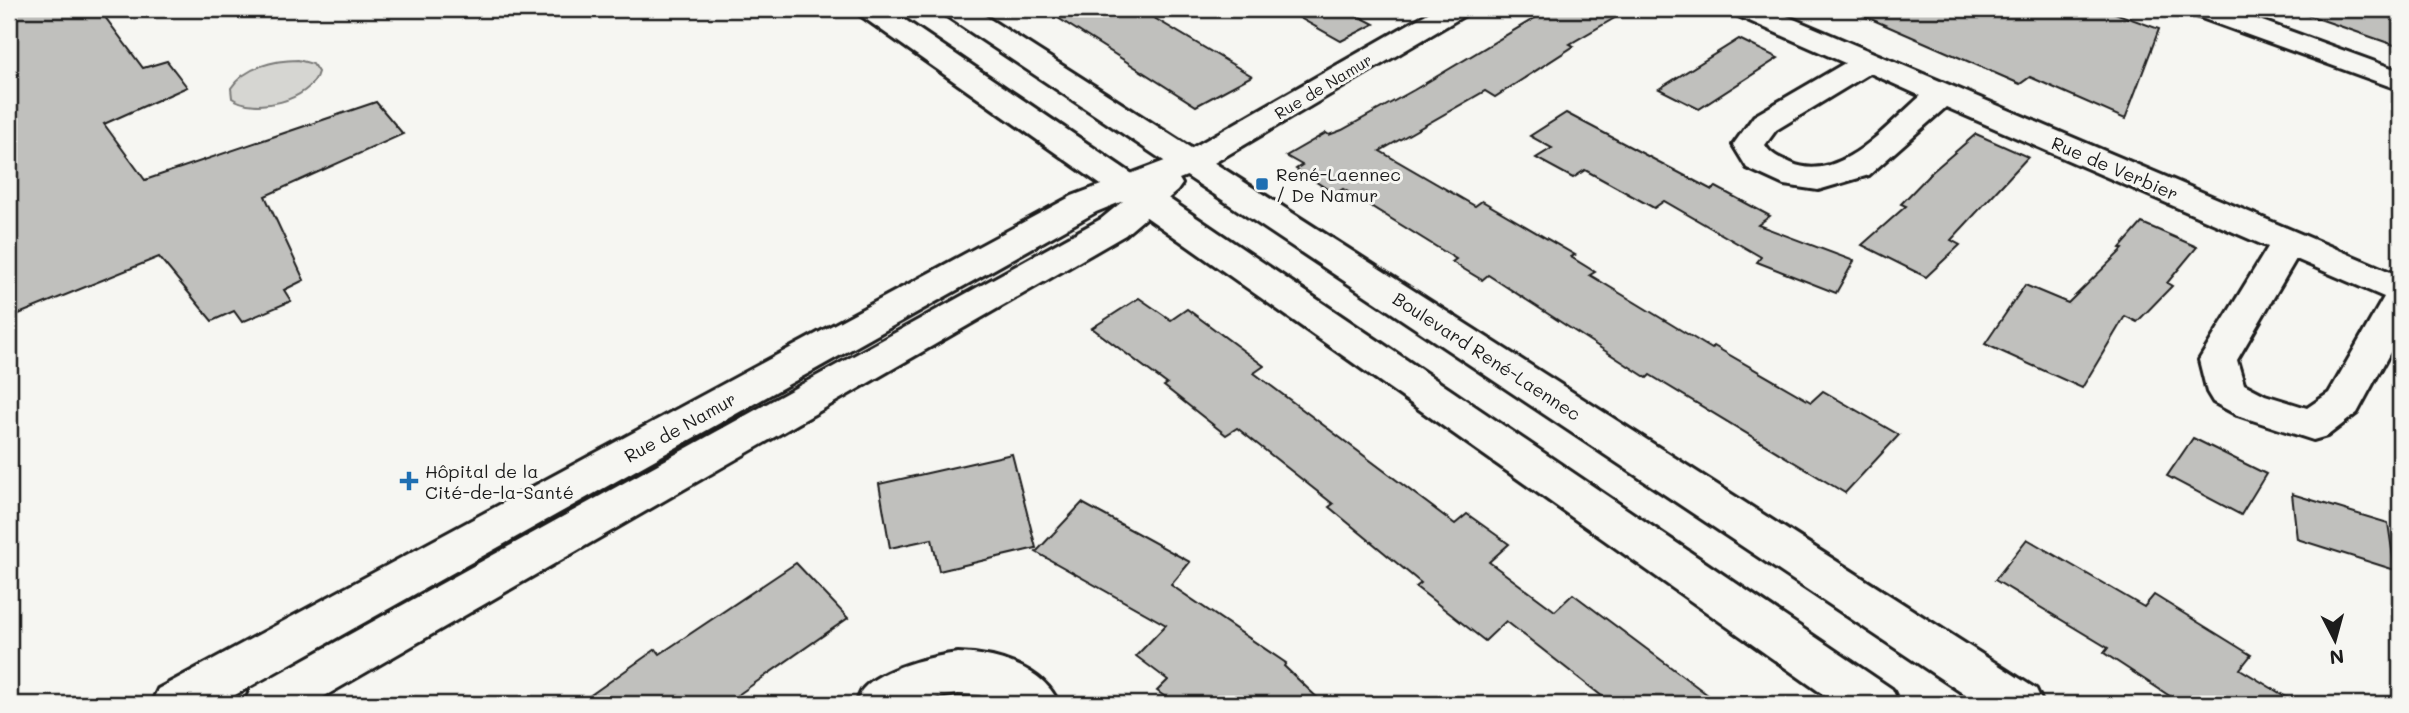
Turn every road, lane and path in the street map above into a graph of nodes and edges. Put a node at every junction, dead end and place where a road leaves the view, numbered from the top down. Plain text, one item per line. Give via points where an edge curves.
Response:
1 (870, 9) edge
2 (955, 9) edge
3 (1746, 9) edge
4 (2203, 9) edge
5 (1434, 13) edge
6 (1869, 61) junction
7 (2400, 81) edge
8 (1943, 93) junction
9 (1191, 163) junction
10 (1136, 194) junction
11 (2288, 242) junction
12 (2400, 290) edge
13 (2400, 301) edge
14 (175, 704) edge
15 (268, 704) edge
16 (880, 704) edge
17 (1035, 704) edge
18 (1875, 704) edge
19 (2019, 704) edge

1 - 10 street
2 - 9 street, Boulevard René-Laennec
3 - 6 street, Rue de Verbier
4 - 7 street
5 - 9 street, Rue de Namur
6 - 8 street, Rue de Verbier
6 - 8 street via 1765,123 1749,145 1759,160 1796,178 1818,180 1857,168
8 - 11 street, Rue de Verbier
9 - 10 street, Rue de Namur
9 - 19 street, Boulevard René-Laennec
10 - 14 street, Rue de Namur via 1084,204
10 - 15 street, Rue de Namur via 1113,227
10 - 18 street
11 - 12 street, Rue de Verbier
11 - 13 street via 2218,360 2227,392 2251,405 2313,425 2343,403
16 - 17 street via 922,680 957,673 1007,682

